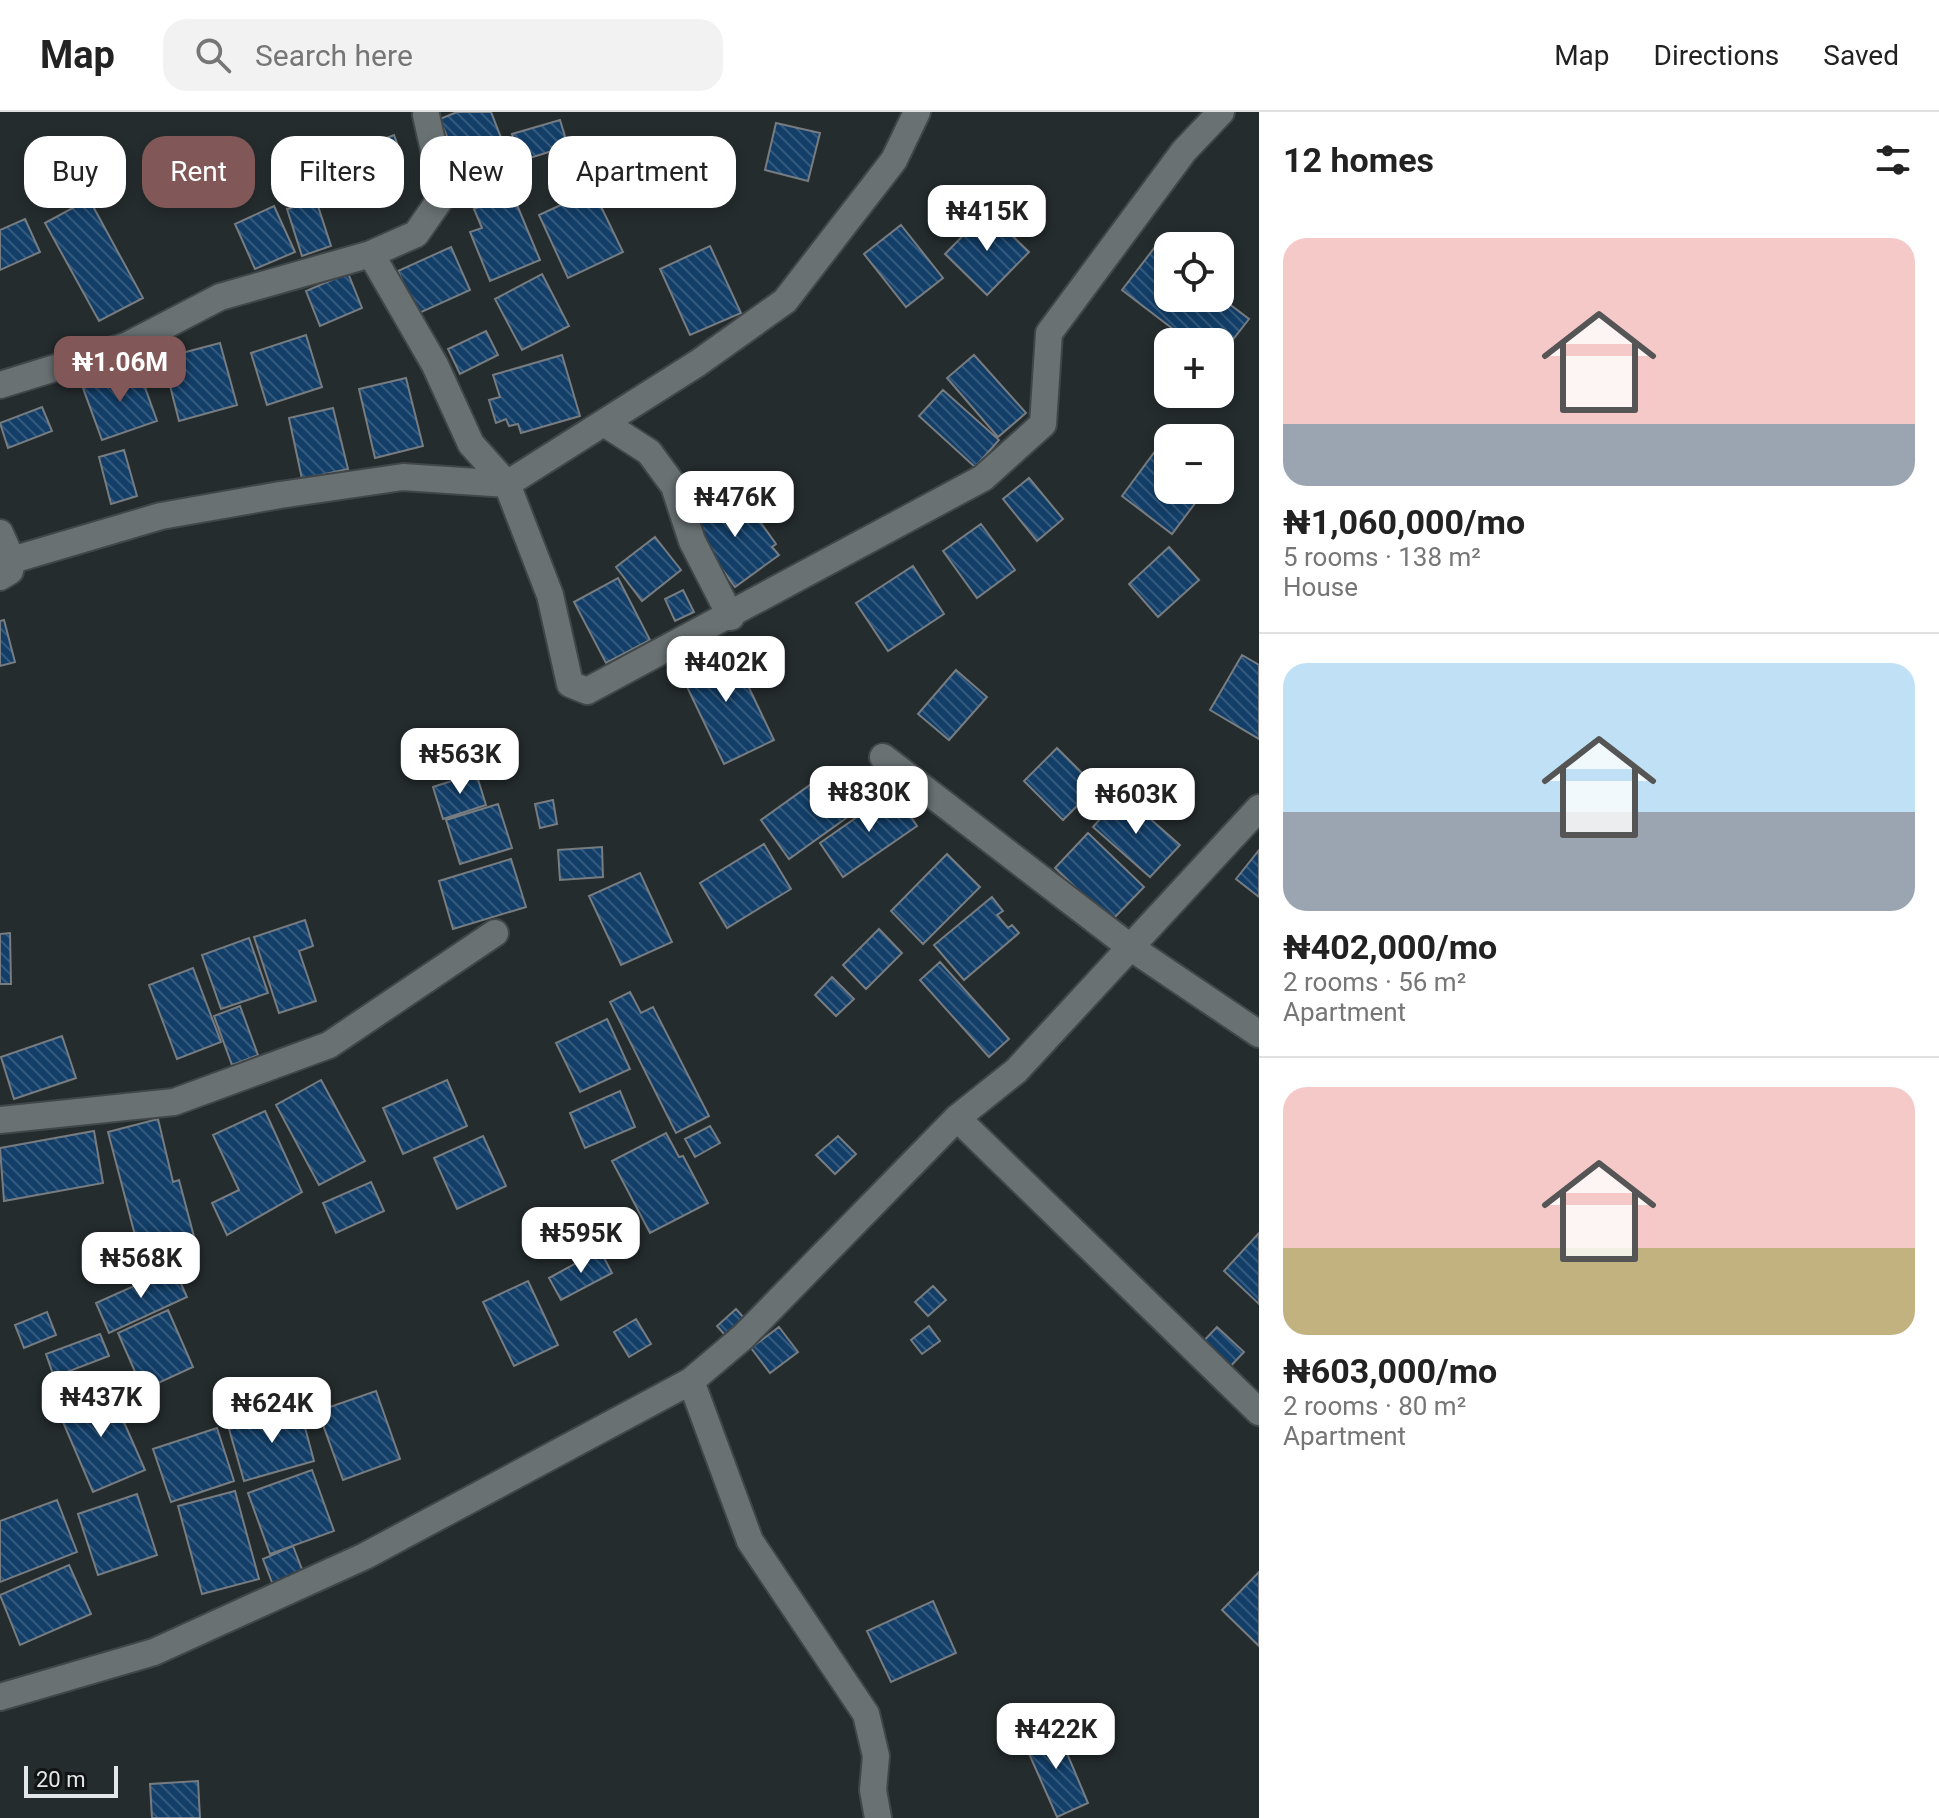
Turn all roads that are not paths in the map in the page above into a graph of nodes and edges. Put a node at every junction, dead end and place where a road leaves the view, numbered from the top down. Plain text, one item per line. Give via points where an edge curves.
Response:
1 (917, 112) edge
2 (1221, 112) edge
3 (426, 115) dead end
4 (371, 254) junction
5 (0, 385) edge
6 (604, 423) junction
7 (507, 484) junction
8 (0, 533) edge
9 (6, 569) edge
10 (731, 617) junction
11 (883, 757) dead end
12 (1259, 808) edge
13 (495, 933) dead end
14 (1130, 947) junction
15 (1259, 1034) edge
16 (957, 1118) junction
17 (0, 1120) edge
18 (691, 1381) junction
19 (1259, 1412) edge
20 (0, 1697) edge
21 (878, 1818) edge

1 - 6 street via 894,160 785,301
2 - 10 street via 1184,151 1049,333 1043,424 983,478
3 - 4 street via 444,194 416,234
4 - 5 street via 220,297 126,346
4 - 7 street via 435,365 471,444
6 - 7 street
6 - 10 street via 649,452 674,486 692,541
7 - 9 street via 403,477 280,495 161,516
7 - 10 street via 550,595 570,684 587,691
8 - 9 street
11 - 14 street
12 - 14 street
13 - 17 street via 329,1045 174,1102
14 - 15 street
14 - 16 street via 1016,1071
16 - 18 street via 743,1337
16 - 19 street
18 - 20 street via 337,1569 154,1652
18 - 21 street via 750,1541 866,1714 876,1756 873,1790

